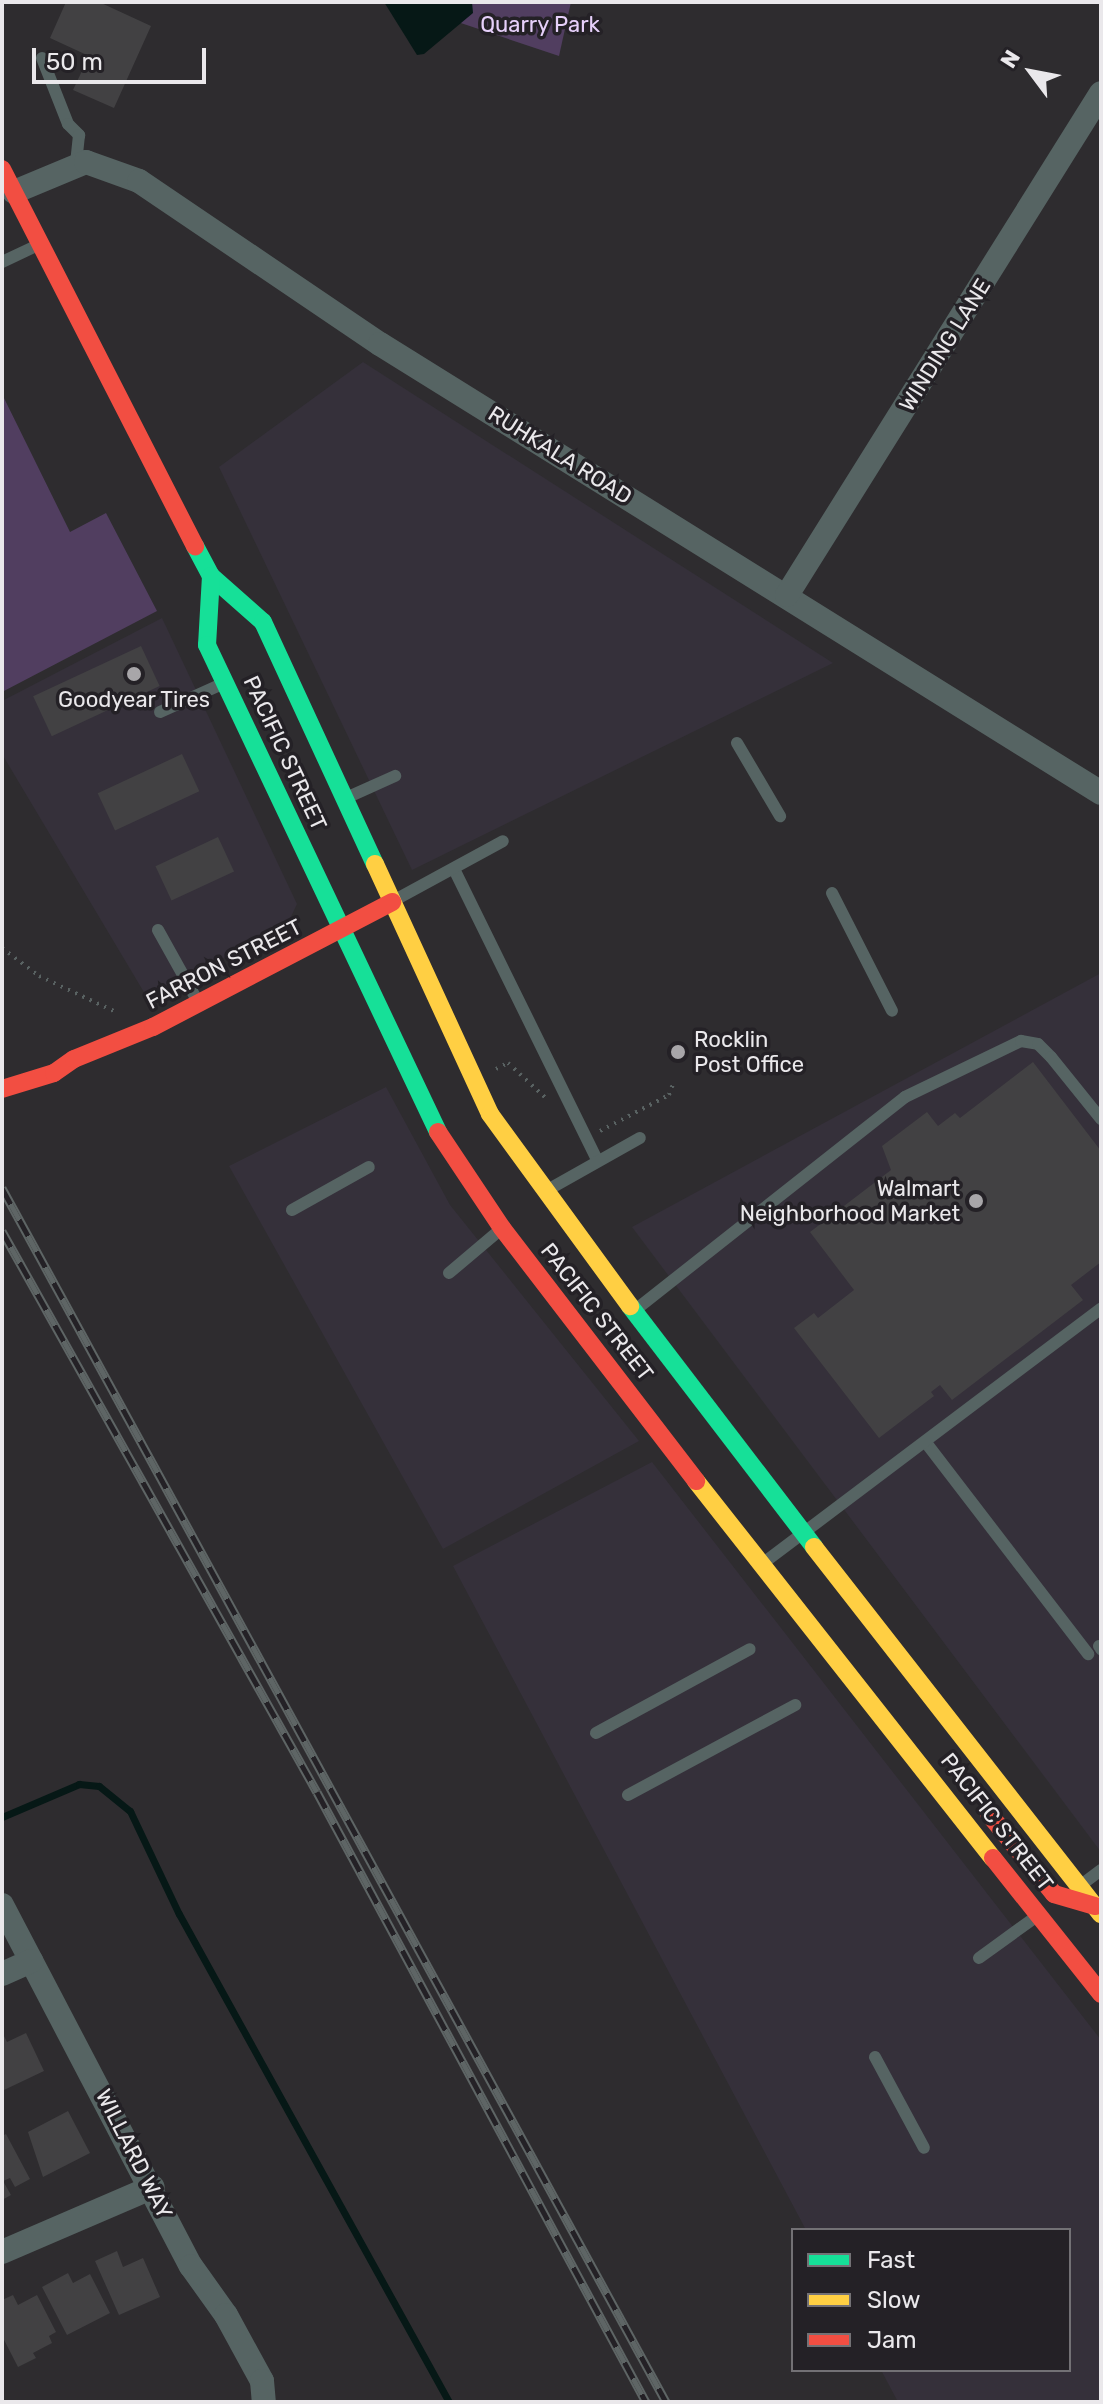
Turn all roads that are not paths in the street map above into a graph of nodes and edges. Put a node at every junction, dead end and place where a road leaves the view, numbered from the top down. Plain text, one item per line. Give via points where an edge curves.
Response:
1 (42, 58) dead end
2 (1101, 93) edge
3 (76, 164) junction
4 (2, 169) edge
5 (14, 192) junction
6 (40, 244) junction
7 (2, 262) edge
8 (211, 576) junction
9 (787, 595) junction
10 (225, 683) junction
11 (160, 712) dead end
12 (737, 743) dead end
13 (395, 776) dead end
14 (1101, 793) edge
15 (343, 800) junction
16 (780, 816) dead end
17 (503, 841) dead end
18 (454, 869) junction
19 (832, 893) dead end
20 (392, 902) junction
21 (158, 930) dead end
22 (340, 930) junction
23 (200, 1005) junction
24 (892, 1011) dead end
25 (74, 1059) junction
26 (2, 1074) edge
27 (2, 1089) edge
28 (1101, 1119) edge
29 (640, 1138) dead end
30 (597, 1159) junction
31 (369, 1167) dead end
32 (544, 1192) junction
33 (292, 1210) dead end
34 (502, 1228) junction
35 (449, 1273) dead end
36 (1101, 1309) edge
37 (634, 1311) junction
38 (927, 1444) junction
39 (801, 1530) junction
40 (760, 1565) junction
41 (750, 1649) dead end
42 (1088, 1654) dead end
43 (795, 1705) dead end
44 (596, 1733) dead end
45 (628, 1795) dead end
46 (947, 1795) junction
47 (1101, 1870) edge
48 (1080, 1886) junction
49 (2, 1905) edge
50 (1099, 1908) edge
51 (1039, 1914) junction
52 (979, 1958) dead end
53 (31, 1961) junction
54 (2, 1974) edge
55 (1101, 1994) edge
56 (875, 2057) dead end
57 (924, 2148) dead end
58 (153, 2187) junction
59 (2, 2252) edge
60 (264, 2402) edge

1 - 3 lane via 68,124 79,135
2 - 9 street, WINDING LANE
3 - 5 street
3 - 9 street, RUHKALA ROAD via 116,170 139,181 380,344
4 - 5 main road, PACIFIC STREET
5 - 6 main road, PACIFIC STREET
6 - 7 lane
6 - 8 main road, PACIFIC STREET
8 - 10 main road, PACIFIC STREET via 207,645
8 - 15 main road, PACIFIC STREET via 263,622
9 - 14 street, RUHKALA ROAD
10 - 11 lane
10 - 22 main road, PACIFIC STREET
12 - 16 lane
13 - 15 lane
15 - 20 main road, PACIFIC STREET
17 - 18 lane
18 - 20 lane
18 - 30 lane
19 - 24 lane
20 - 22 main road, FARRON STREET
20 - 32 main road, PACIFIC STREET via 472,1080
21 - 23 lane
22 - 23 main road, FARRON STREET
22 - 34 main road, PACIFIC STREET via 436,1129
23 - 25 main road, FARRON STREET
25 - 26 main road, FARRON STREET via 50,1059
25 - 27 main road, FARRON STREET via 54,1073
28 - 37 lane via 1038,1044 1021,1041 905,1097
29 - 30 lane
30 - 32 lane
31 - 33 lane
32 - 37 main road, PACIFIC STREET
34 - 35 lane
34 - 40 main road, PACIFIC STREET
36 - 38 lane
37 - 39 main road, PACIFIC STREET
38 - 39 lane
38 - 42 lane
39 - 40 lane
39 - 48 main road, PACIFIC STREET
40 - 46 main road, PACIFIC STREET
41 - 44 lane
43 - 45 lane
46 - 50 main road via 984,1808 1054,1894
46 - 51 main road, PACIFIC STREET
47 - 48 lane
48 - 50 main road, PACIFIC STREET
49 - 53 street, WILLARD WAY
51 - 52 lane
51 - 55 main road, PACIFIC STREET
53 - 54 street
53 - 58 street, WILLARD WAY
56 - 57 lane
58 - 59 street
58 - 60 street, WILLARD WAY via 191,2266 226,2315 262,2381

